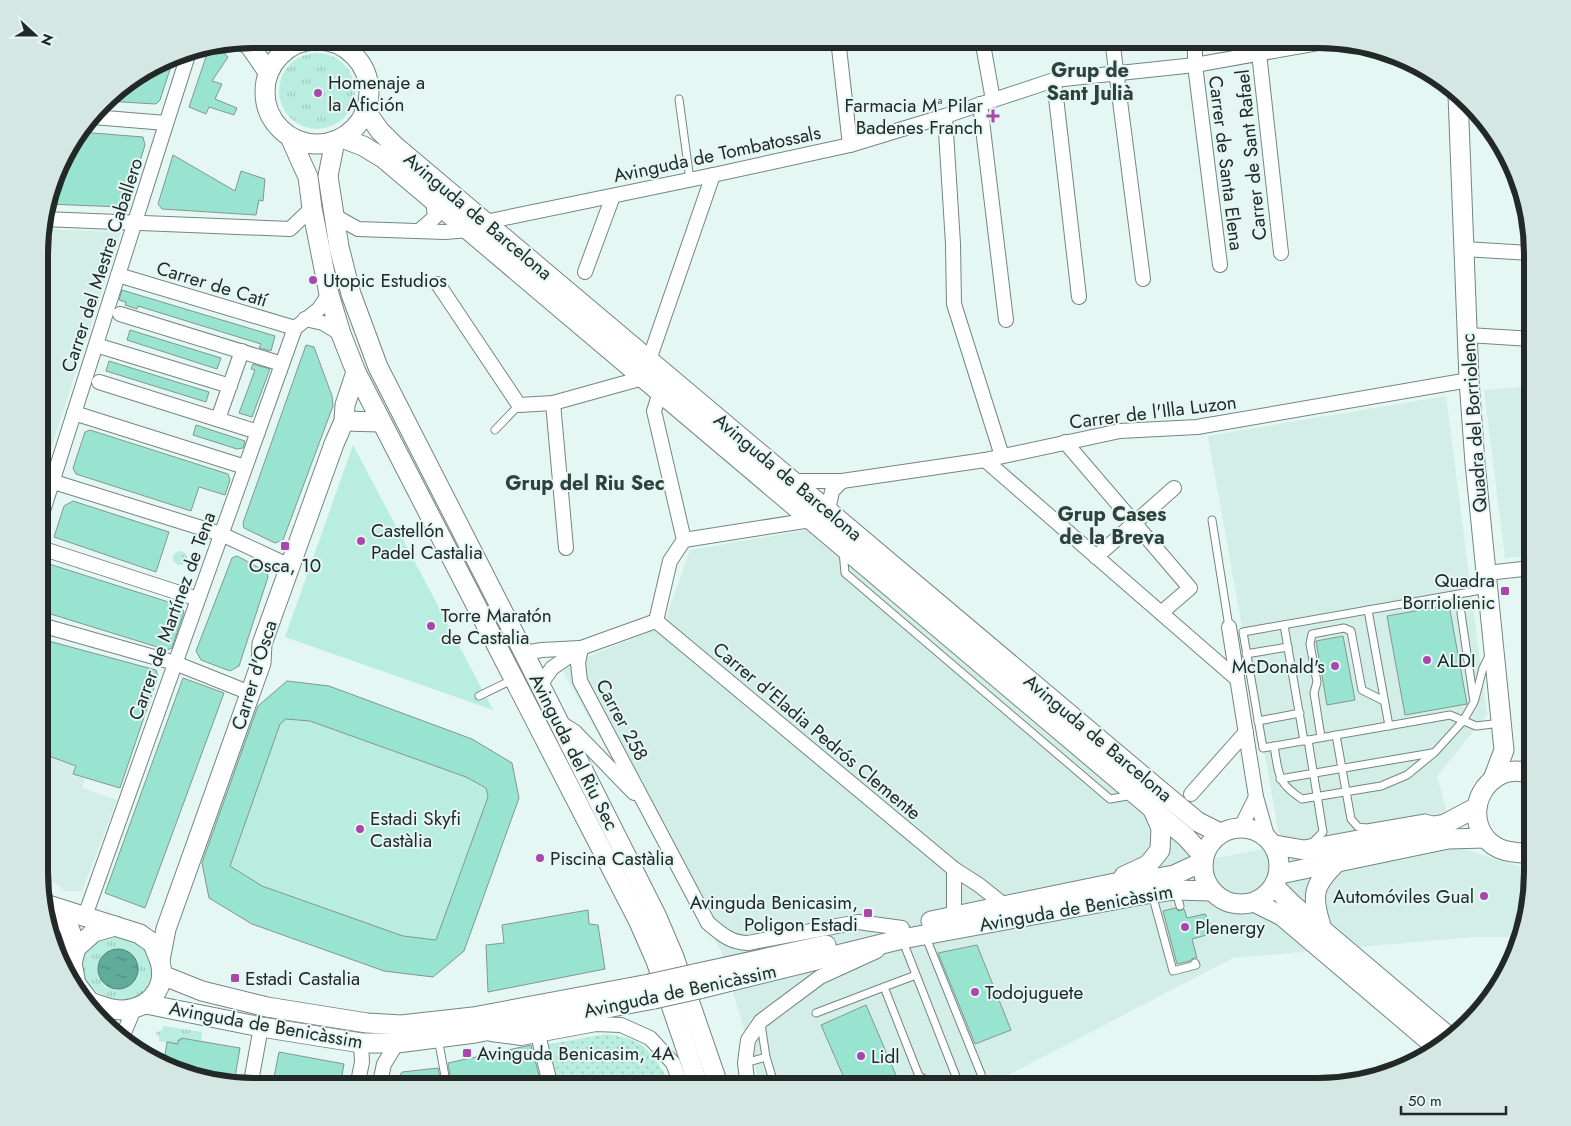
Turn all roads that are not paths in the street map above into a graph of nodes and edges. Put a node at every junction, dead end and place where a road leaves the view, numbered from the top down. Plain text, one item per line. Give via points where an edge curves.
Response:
1 (251, 48) edge
2 (292, 48) edge
3 (348, 48) edge
4 (839, 48) edge
5 (983, 48) edge
6 (1113, 48) edge
7 (1195, 48) edge
8 (1292, 48) edge
9 (1259, 54) junction
10 (187, 58) edge
11 (1195, 66) junction
12 (268, 72) junction
13 (1116, 74) junction
14 (1054, 80) junction
15 (679, 99) dead end
16 (986, 102) junction
17 (1458, 104) edge
18 (365, 110) junction
19 (945, 116) junction
20 (99, 118) edge
21 (166, 123) junction
22 (290, 137) junction
23 (338, 140) junction
24 (850, 145) junction
25 (713, 175) junction
26 (690, 180) junction
27 (613, 196) junction
28 (312, 208) junction
29 (434, 209) junction
30 (333, 215) junction
31 (50, 219) edge
32 (135, 223) junction
33 (477, 226) junction
34 (358, 228) junction
35 (419, 231) junction
36 (445, 232) junction
37 (339, 247) junction
38 (1464, 250) junction
39 (1281, 253) dead end
40 (1524, 253) edge
41 (1220, 265) dead end
42 (586, 272) dead end
43 (118, 275) junction
44 (1143, 279) dead end
45 (438, 284) dead end
46 (329, 294) junction
47 (1079, 297) dead end
48 (120, 314) dead end
49 (1006, 320) dead end
50 (300, 324) junction
51 (341, 334) junction
52 (1468, 336) junction
53 (1524, 339) edge
54 (96, 345) junction
55 (242, 351) junction
56 (282, 364) junction
57 (646, 369) junction
58 (356, 372) junction
59 (1469, 380) junction
60 (99, 382) dead end
61 (230, 386) junction
62 (660, 392) junction
63 (553, 403) junction
64 (519, 404) junction
65 (74, 412) junction
66 (218, 419) junction
67 (344, 421) junction
68 (381, 422) junction
69 (495, 430) dead end
70 (258, 432) junction
71 (1065, 442) junction
72 (1002, 456) junction
73 (985, 460) junction
74 (245, 467) junction
75 (48, 474) edge
76 (48, 480) edge
77 (793, 481) junction
78 (842, 481) junction
79 (1174, 488) dead end
80 (828, 511) junction
81 (811, 520) junction
82 (1212, 520) dead end
83 (1134, 522) junction
84 (221, 534) junction
85 (684, 540) junction
86 (566, 548) dead end
87 (48, 551) edge
88 (1096, 557) junction
89 (290, 566) junction
90 (1524, 570) edge
91 (1488, 581) junction
92 (198, 599) junction
93 (1368, 610) junction
94 (1161, 613) junction
95 (1460, 613) dead end
96 (656, 621) junction
97 (1284, 625) junction
98 (48, 627) edge
99 (1229, 627) joint
100 (1494, 645) junction
101 (1288, 646) junction
102 (581, 648) junction
103 (524, 653) junction
104 (1246, 654) junction
105 (175, 663) junction
106 (514, 679) junction
107 (1237, 679) junction
108 (540, 685) junction
109 (250, 693) junction
110 (479, 696) dead end
111 (1384, 700) junction
112 (1474, 702) junction
113 (1300, 713) junction
114 (1258, 720) junction
115 (1464, 721) junction
116 (559, 722) junction
117 (1502, 723) junction
118 (1389, 726) junction
119 (1251, 734) junction
120 (1336, 735) junction
121 (1321, 738) junction
122 (1306, 740) junction
123 (1274, 746) junction
124 (1504, 750) junction
125 (1435, 752) junction
126 (1342, 768) junction
127 (1524, 769) edge
128 (1313, 773) junction
129 (1524, 773) edge
130 (1280, 779) junction
131 (1493, 779) junction
132 (1346, 793) junction
133 (1192, 794) dead end
134 (1256, 797) junction
135 (1318, 798) junction
136 (647, 806) junction
137 (1477, 806) junction
138 (1151, 807) junction
139 (1445, 824) junction
140 (1241, 827) junction
141 (1220, 833) junction
142 (1485, 838) junction
143 (1271, 841) junction
144 (1304, 850) junction
145 (1502, 851) junction
146 (1524, 854) edge
147 (1203, 859) junction
148 (1524, 859) edge
149 (1338, 861) junction
150 (954, 869) junction
151 (1277, 881) junction
152 (1115, 883) junction
153 (1211, 891) junction
154 (1152, 894) junction
155 (1256, 902) junction
156 (50, 904) edge
157 (1004, 905) junction
158 (50, 910) edge
159 (85, 916) junction
160 (954, 916) junction
161 (115, 926) junction
162 (166, 929) junction
163 (1322, 929) junction
164 (902, 933) junction
165 (140, 934) junction
166 (925, 935) junction
167 (726, 938) joint
168 (70, 959) edge
169 (1195, 962) dead end
170 (161, 968) junction
171 (916, 974) junction
172 (884, 988) junction
173 (651, 991) junction
174 (96, 1005) edge
175 (134, 1008) junction
176 (816, 1013) dead end
177 (761, 1021) junction
178 (261, 1026) junction
179 (124, 1032) edge
180 (475, 1033) junction
181 (1445, 1034) edge
182 (538, 1035) junction
183 (438, 1038) junction
184 (361, 1043) junction
185 (397, 1043) junction
186 (1432, 1044) edge
187 (766, 1057) junction
188 (745, 1063) junction
189 (981, 1074) dead end
190 (252, 1078) edge
191 (359, 1078) edge
192 (381, 1078) edge
193 (445, 1078) edge
194 (550, 1078) edge
195 (679, 1078) edge
196 (696, 1078) edge
197 (716, 1078) edge
198 (747, 1078) edge
199 (772, 1078) edge
200 (922, 1078) edge
201 (957, 1078) edge

1 - 12 main road
2 - 12 main road
3 - 18 main road via 362,65 368,87
4 - 24 street
5 - 16 street
6 - 13 street
7 - 11 street, Carrer de Santa Elena
8 - 9 street, Avinguda de Tombatossals
9 - 11 street, Avinguda de Tombatossals
9 - 39 street, Carrer de Sant Rafael
10 - 21 street, Carrer del Mestre Caballero
11 - 13 street, Avinguda de Tombatossals
11 - 41 street, Carrer de Santa Elena
12 - 22 main road via 264,96 272,120
13 - 14 street, Avinguda de Tombatossals
13 - 44 street
14 - 16 street, Avinguda de Tombatossals
14 - 47 street
15 - 26 lane
16 - 19 street, Avinguda de Tombatossals
16 - 49 street
17 - 38 main road, Quadra del Borriolenc
18 - 23 main road via 356,126
18 - 33 main road, Avinguda de Barcelona via 380,131
19 - 24 street, Avinguda de Tombatossals
19 - 72 street via 954,304
20 - 21 street
21 - 32 street, Carrer del Mestre Caballero
22 - 23 main road via 312,144
22 - 28 main road, Avinguda del Riu Sec via 308,177
23 - 29 main road, Avinguda de Barcelona via 363,146 383,158
23 - 30 main road, Avinguda del Riu Sec via 328,176
24 - 25 street, Avinguda de Tombatossals
25 - 26 street, Avinguda de Tombatossals
25 - 57 street
26 - 27 street, Avinguda de Tombatossals
27 - 33 street, Avinguda de Tombatossals
27 - 42 street
28 - 32 street via 290,229
28 - 46 main road, Avinguda del Riu Sec
29 - 33 main road, Avinguda de Barcelona
29 - 35 street, Avinguda de Barcelona
29 - 36 street, Avinguda de Barcelona
30 - 34 street
30 - 37 main road, Avinguda del Riu Sec
31 - 32 street
32 - 43 street, Carrer del Mestre Caballero
33 - 36 street, Avinguda de Tombatossals
33 - 57 main road, Avinguda de Barcelona
34 - 35 street, Avinguda de Tombatossals
34 - 37 street
35 - 36 street, Avinguda de Tombatossals
37 - 103 main road, Avinguda del Riu Sec via 351,294 378,368
38 - 40 street
38 - 52 main road, Quadra del Borriolenc
43 - 50 street, Carrer de Catí
43 - 54 street, Carrer del Mestre Caballero
45 - 64 street
46 - 50 street via 319,309
46 - 51 main road, Avinguda del Riu Sec
48 - 55 street
50 - 51 street via 323,323
50 - 56 street, Carrer de Martínez de Tena
51 - 58 main road, Avinguda del Riu Sec
52 - 53 street
52 - 59 main road, Quadra del Borriolenc
54 - 61 street
54 - 65 street, Carrer del Mestre Caballero
55 - 56 street
55 - 61 street
56 - 70 street, Carrer de Martínez de Tena
57 - 62 main road, Avinguda de Barcelona
57 - 63 street
57 - 77 main road, Avinguda de Barcelona
58 - 67 main road, Carrer d'Osca via 345,405
58 - 68 main road, Avinguda del Riu Sec
59 - 71 street, Carrer de l'Illa Luzon via 1197,428 1120,431
59 - 91 main road, Quadra del Borriolenc
60 - 66 street
61 - 66 street
62 - 81 main road, Avinguda de Barcelona
62 - 85 street via 654,411
63 - 64 street
63 - 86 street
64 - 69 lane
65 - 74 street
65 - 75 street, Carrer del Mestre Caballero
66 - 70 street
67 - 68 main road
67 - 89 main road, Carrer d'Osca
68 - 106 main road, Avinguda del Riu Sec
70 - 74 street, Carrer de Martínez de Tena
71 - 72 street, Carrer de l'Illa Luzon
71 - 83 street
72 - 73 street, Carrer de l'Illa Luzon
73 - 78 street, Carrer de l'Illa Luzon
73 - 88 street
74 - 84 street, Carrer de Martínez de Tena
76 - 84 street
77 - 78 street, Carrer de l'Illa Luzon
77 - 80 main road, Avinguda de Barcelona
78 - 80 street via 832,491
79 - 83 street
80 - 141 main road, Avinguda de Barcelona via 1198,822
81 - 85 street
81 - 138 main road, Avinguda de Barcelona
82 - 99 lane
83 - 88 street
83 - 94 street via 1190,588
84 - 89 street
84 - 92 street, Carrer de Martínez de Tena
85 - 96 street via 670,561
87 - 92 street
88 - 94 street
89 - 109 main road, Carrer d'Osca via 262,644 261,663
90 - 91 street
91 - 93 lane
91 - 100 main road, Quadra del Borriolenc
92 - 105 street, Carrer de Martínez de Tena
93 - 97 lane
93 - 111 lane
94 - 107 street
95 - 112 lane
96 - 102 street
96 - 150 street, Carrer d'Eladia Pedrós Clemente
97 - 101 lane
97 - 104 lane via 1243,632
98 - 105 street
99 - 107 street
100 - 112 lane via 1483,668
100 - 117 main road, Quadra del Borriolenc
101 - 104 lane
101 - 113 lane
102 - 103 street
102 - 108 street via 552,668
102 - 136 street, Carrer 258 via 578,663 580,681
103 - 108 main road, Avinguda del Riu Sec
104 - 114 lane
105 - 109 street
105 - 159 street, Carrer de Martínez de Tena
106 - 110 lane
106 - 196 main road, Avinguda del Riu Sec via 640,922
107 - 119 street
108 - 116 main road, Avinguda del Riu Sec
109 - 162 main road, Carrer d'Osca
111 - 118 lane
111 - 121 lane via 1362,690 1351,632 1344,628 1312,634 1310,644 1317,682 1314,693
112 - 115 lane
113 - 114 lane
113 - 122 lane
114 - 119 lane
115 - 117 lane via 1476,726
115 - 118 lane via 1450,715
115 - 125 lane
116 - 136 street, Carrer 258 via 575,732
116 - 197 main road, Avinguda del Riu Sec via 656,915
117 - 124 main road, Quadra del Borriolenc
118 - 120 lane
119 - 123 lane via 1263,748
119 - 133 street
119 - 134 street
120 - 121 lane
120 - 126 lane
121 - 122 lane
122 - 123 lane
122 - 128 lane
123 - 130 lane
124 - 127 main road
124 - 131 main road, Quadra del Borriolenc
125 - 126 lane
125 - 132 lane via 1407,775 1381,786
126 - 128 lane
126 - 132 lane
128 - 130 lane
128 - 135 lane
129 - 131 main road via 1508,771
130 - 135 lane via 1302,800
131 - 137 main road, Quadra del Borriolenc via 1482,791
132 - 135 lane
132 - 139 lane via 1351,819 1358,827 1425,818
134 - 140 street
134 - 143 street
135 - 144 lane via 1323,832
136 - 167 street, Carrer 258 via 708,923
137 - 139 main road
137 - 142 main road via 1478,823
138 - 147 main road, Avinguda de Barcelona via 1186,836
138 - 152 main road, Avinguda de Barcelona via 1161,828 1160,850 1148,865
139 - 144 main road
140 - 141 main road
140 - 143 main road
141 - 147 main road via 1211,841
142 - 145 main road
142 - 149 main road via 1448,839
143 - 144 main road
143 - 151 main road via 1280,859
145 - 146 main road
145 - 148 street
147 - 152 main road, Avinguda de Benicàssim via 1174,874
147 - 153 main road via 1204,878
149 - 151 main road
149 - 163 main road via 1322,876 1315,892
150 - 157 street, Carrer d'Eladia Pedrós Clemente
150 - 160 street
151 - 155 main road
151 - 163 main road
152 - 157 main road, Avinguda de Benicàssim
153 - 154 main road, Avinguda de Benicàssim via 1178,898
153 - 155 main road via 1229,904
154 - 166 main road, Avinguda de Benicàssim
154 - 169 lane via 1173,971 1196,965
155 - 186 main road via 1282,916
156 - 159 main road
157 - 160 main road, Avinguda de Benicàssim
158 - 168 main road via 69,928
159 - 161 main road
160 - 164 main road, Avinguda de Benicàssim
161 - 165 main road
161 - 168 main road via 94,932
162 - 165 main road
162 - 170 main road, Carrer d'Osca
163 - 181 main road
164 - 166 main road, Avinguda de Benicàssim
164 - 167 street, Avinguda de Benicàssim via 858,922 748,944
164 - 171 lane
164 - 173 main road, Avinguda de Benicàssim, bridge
164 - 177 street via 820,977
165 - 170 main road via 152,943
166 - 189 lane
170 - 173 main road, Avinguda de Benicàssim via 202,991 267,1007 367,1023 401,1025
170 - 175 main road via 157,991
171 - 172 lane
171 - 201 lane
172 - 176 lane
172 - 200 lane
173 - 180 main road, Avinguda de Benicàssim
174 - 175 main road
175 - 178 main road, Avinguda de Benicàssim
175 - 179 street
177 - 187 lane
177 - 188 street via 748,1040
178 - 184 main road, Avinguda de Benicàssim
178 - 190 street
180 - 182 street via 521,1038
180 - 183 main road, Avinguda de Benicàssim
182 - 194 street
182 - 195 street via 596,1024 622,1025 650,1038 673,1063
183 - 185 main road, Avinguda de Benicàssim
183 - 193 lane
184 - 185 main road, Avinguda de Benicàssim
184 - 191 street
185 - 192 street via 384,1064
187 - 188 lane
187 - 199 lane
188 - 198 street

